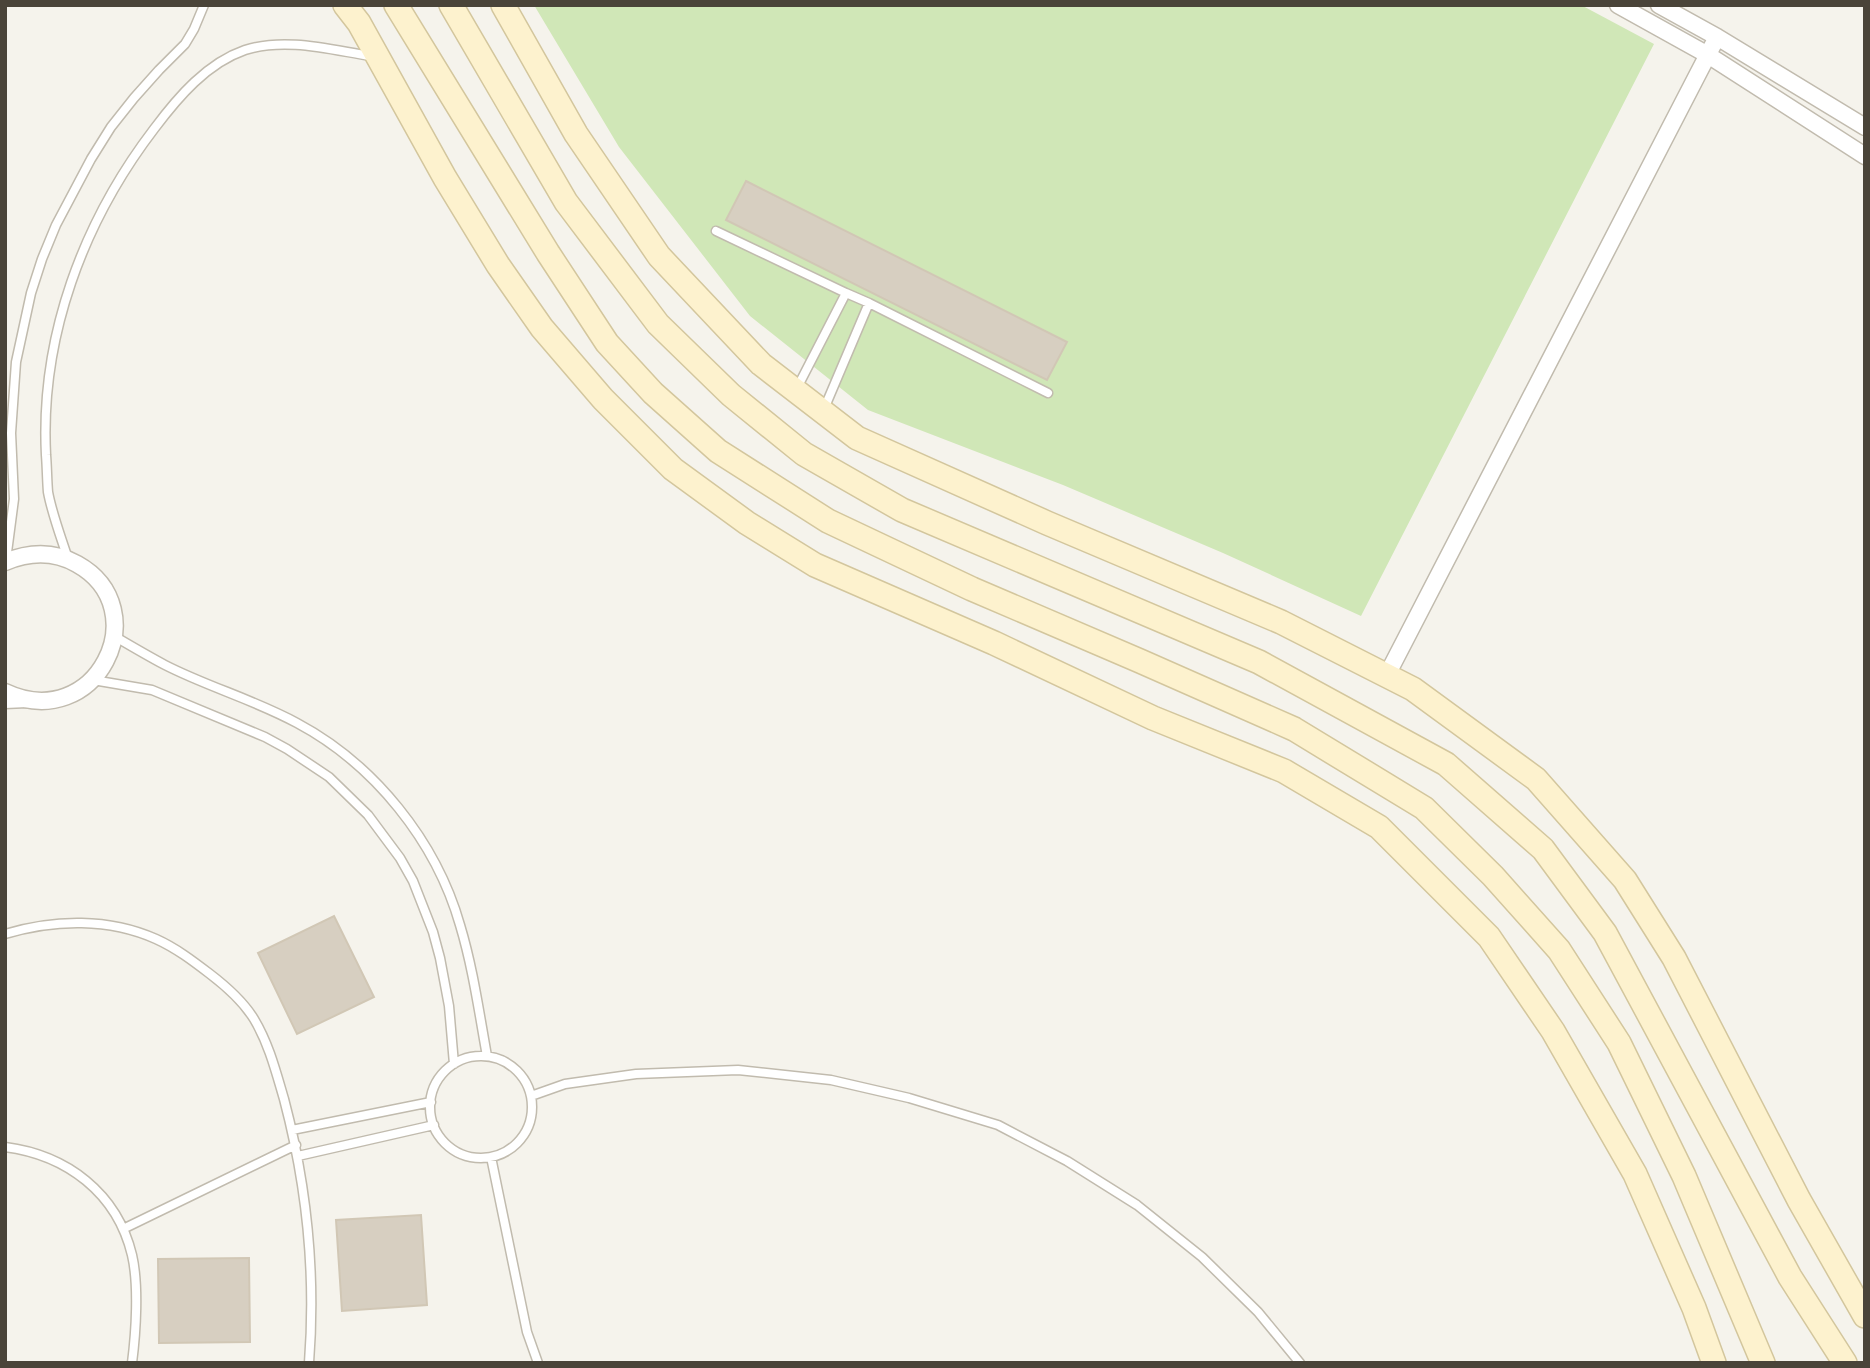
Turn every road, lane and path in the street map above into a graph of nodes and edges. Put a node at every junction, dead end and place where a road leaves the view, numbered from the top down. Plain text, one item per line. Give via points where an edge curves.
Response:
1 (204, 5) edge
2 (345, 5) edge
3 (396, 5) edge
4 (451, 5) edge
5 (503, 5) edge
6 (1618, 5) edge
7 (1659, 5) edge
8 (1717, 37) junction
9 (1708, 55) junction
10 (377, 57) junction
11 (1865, 127) edge
12 (1865, 156) edge
13 (716, 231) dead end
14 (846, 293) junction
15 (869, 303) junction
16 (796, 390) junction
17 (1048, 393) dead end
18 (823, 411) junction
19 (68, 559) junction
20 (6, 562) edge
21 (114, 636) junction
22 (1387, 675) junction
23 (93, 680) junction
24 (5, 692) edge
25 (40, 702) junction
26 (5, 705) edge
27 (5, 934) edge
28 (487, 1056) junction
29 (454, 1064) junction
30 (531, 1096) junction
31 (431, 1102) junction
32 (434, 1125) junction
33 (292, 1130) junction
34 (296, 1145) junction
35 (5, 1147) edge
36 (298, 1156) junction
37 (491, 1157) junction
38 (123, 1229) junction
39 (1865, 1316) edge
40 (132, 1363) edge
41 (309, 1363) edge
42 (538, 1363) edge
43 (1300, 1363) edge
44 (1714, 1363) edge
45 (1763, 1363) edge
46 (1845, 1363) edge

1 - 20 lane via 185,44 111,127 67,202 42,259 15,373 11,433 14,499
2 - 10 main road
3 - 45 main road via 607,344 718,451 828,521 1294,729 1424,808 1493,876 1559,950 1619,1043 1684,1176
4 - 46 main road via 566,202 658,324 731,395 804,454 902,510 1259,662 1446,764 1543,849 1605,933 1790,1277
5 - 16 main road via 576,134 659,257 761,364
6 - 9 street
7 - 8 street
8 - 9 street
8 - 11 street
9 - 12 street
9 - 22 street
10 - 19 lane via 278,44 234,54 209,69 184,93 120,176 75,271 51,367 45,433 48,494
10 - 44 main road via 445,178 542,328 603,399 673,469 815,565 1153,718 1284,771 1380,827 1489,937 1553,1031 1634,1174
13 - 14 lane
14 - 15 lane
14 - 16 lane
15 - 17 lane
15 - 18 lane
16 - 18 main road
18 - 22 main road via 857,438 1282,622
19 - 20 street via 37,554
19 - 21 street via 85,568 109,598
21 - 23 street via 107,660
21 - 28 lane via 166,666 301,725 346,756 388,796 424,844 450,896 467,952
22 - 39 main road via 1413,688 1535,779 1625,880 1674,958 1799,1200
23 - 25 street via 78,692
23 - 29 lane via 152,690 265,737 329,777 368,815 407,870 433,932 449,1006
24 - 25 street
25 - 26 lane
27 - 33 lane via 65,923 102,924 157,940 191,959 233,992 254,1019 271,1055
28 - 29 lane
28 - 30 lane via 516,1069
29 - 31 lane via 441,1075
30 - 37 lane via 528,1128 519,1141
30 - 43 lane via 565,1084 636,1074 738,1070 831,1080 998,1125 1068,1161 1137,1205 1202,1257 1258,1312
31 - 32 lane
31 - 33 lane
32 - 36 lane
32 - 37 lane via 457,1152
33 - 34 lane
34 - 36 lane
34 - 38 lane
35 - 38 lane via 40,1154 73,1170 98,1192
36 - 41 lane via 310,1252
37 - 42 lane via 527,1332
38 - 40 lane via 135,1270

